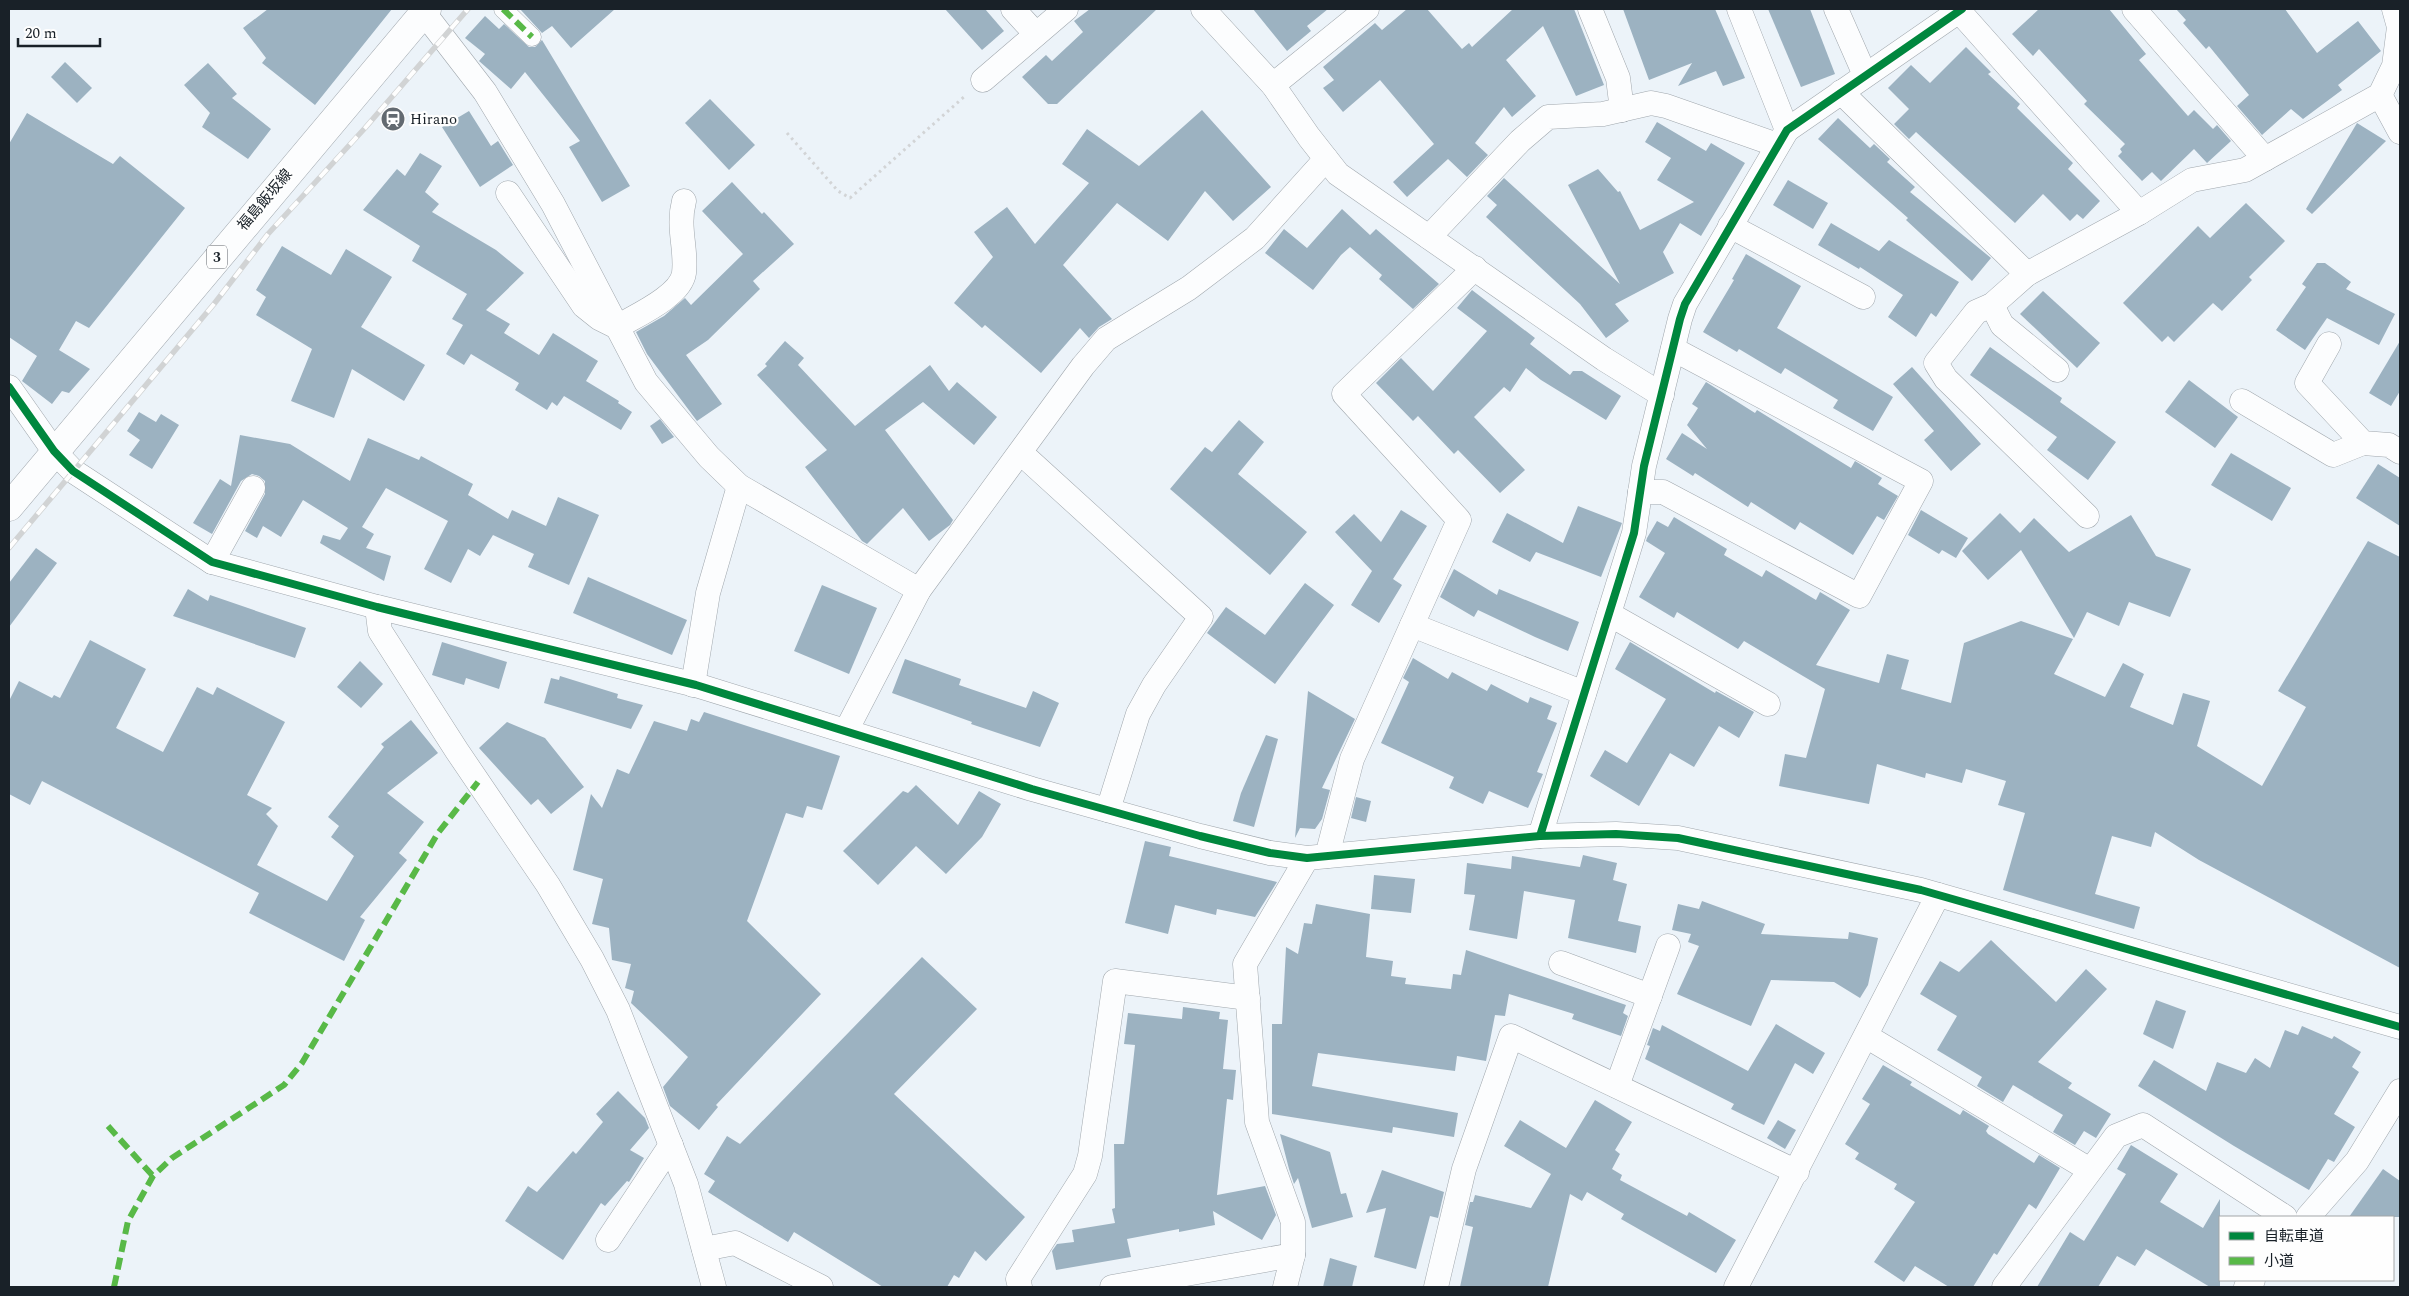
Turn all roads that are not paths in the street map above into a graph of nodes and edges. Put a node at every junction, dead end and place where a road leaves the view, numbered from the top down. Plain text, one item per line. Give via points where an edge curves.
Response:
1 (503, 9) edge
2 (1013, 9) edge
3 (1066, 9) edge
4 (1203, 9) edge
5 (1367, 9) edge
6 (1590, 9) edge
7 (1739, 9) edge
8 (1836, 9) edge
9 (2134, 9) edge
10 (2394, 9) edge
11 (1960, 10) edge
12 (424, 11) edge
13 (1036, 34) junction
14 (532, 36) dead end
15 (1865, 75) junction
16 (983, 80) road end
17 (1273, 85) junction
18 (1841, 92) junction
19 (2380, 95) junction
20 (1622, 110) junction
21 (2400, 132) edge
22 (1782, 138) junction
23 (2265, 158) junction
24 (1326, 159) junction
25 (508, 193) dead end
26 (684, 201) dead end
27 (2139, 213) junction
28 (1730, 226) junction
29 (1429, 236) junction
30 (1474, 268) junction
31 (2026, 274) junction
32 (1863, 297) dead end
33 (1992, 304) junction
34 (617, 327) junction
35 (2329, 344) dead end
36 (1673, 349) junction
37 (2057, 370) dead end
38 (9, 387) edge
39 (1662, 395) junction
40 (2242, 401) dead end
41 (2362, 443) junction
42 (54, 451) junction
43 (2400, 452) edge
44 (1021, 453) junction
45 (739, 486) junction
46 (253, 488) dead end
47 (1640, 492) junction
48 (9, 507) edge
49 (2087, 516) dead end
50 (212, 562) junction
51 (919, 590) junction
52 (377, 607) junction
53 (1609, 614) junction
54 (1412, 625) junction
55 (693, 685) junction
56 (1584, 693) junction
57 (1768, 704) dead end
58 (846, 731) junction
59 (1108, 810) junction
60 (1540, 836) junction
61 (1317, 857) junction
62 (1938, 895) junction
63 (1668, 946) dead end
64 (1561, 963) dead end
65 (1650, 996) junction
66 (1248, 998) junction
67 (2400, 1027) edge
68 (1866, 1036) junction
69 (1617, 1086) junction
70 (2400, 1091) edge
71 (671, 1145) junction
72 (2090, 1170) junction
73 (1797, 1172) junction
74 (2283, 1216) edge
75 (2309, 1216) edge
76 (608, 1240) dead end
77 (704, 1249) junction
78 (1292, 1255) junction
79 (714, 1287) edge
80 (821, 1287) edge
81 (1020, 1287) edge
82 (1112, 1287) edge
83 (1285, 1287) edge
84 (1436, 1287) edge
85 (1736, 1287) edge
86 (2004, 1287) edge

1 - 14 street
2 - 13 street
3 - 13 street
4 - 17 street
5 - 17 street
6 - 20 street via 1618,78
7 - 22 street
8 - 15 street
9 - 23 street
10 - 19 street via 2399,27 2394,66
11 - 15 street
11 - 27 street
12 - 34 street via 485,92 553,204
12 - 42 main road, 福島飯坂線 / 3
13 - 16 street
15 - 18 street
17 - 24 street
18 - 22 street
18 - 31 street
19 - 21 street
19 - 23 street
20 - 22 street via 1651,103
20 - 29 street via 1548,117 1520,141
22 - 28 street
23 - 27 street via 2245,170 2192,180
24 - 29 street via 1338,174
24 - 44 street via 1255,238 1189,288 1106,339
25 - 34 street via 584,306
26 - 34 street via 680,217 684,274 674,292
27 - 31 street
28 - 32 street
28 - 36 street via 1685,304
29 - 30 street
30 - 39 street via 1604,359
30 - 54 street via 1344,394 1459,520
31 - 33 street
33 - 37 street via 2002,325
33 - 49 street via 1976,312 1936,363 1946,379
34 - 45 street via 646,382
35 - 41 street via 2307,383
36 - 39 street
36 - 47 street via 1921,481 1858,596 1663,492
38 - 42 street
39 - 47 street
40 - 41 street via 2334,455
41 - 43 street via 2389,445
42 - 48 main road, 福島飯坂線 / 3
42 - 50 street via 74,471
44 - 51 street
44 - 59 street via 1200,617 1154,684 1138,714
45 - 51 street
45 - 55 street via 708,593
46 - 50 street
47 - 53 street via 1634,533
50 - 52 street
51 - 58 street
52 - 55 street
52 - 71 street via 380,632 548,885 592,959 618,1010
53 - 56 street
53 - 57 street
54 - 56 street
54 - 61 street via 1352,759
55 - 58 street
56 - 60 street
58 - 59 street
59 - 61 street via 1270,853
60 - 61 street
60 - 62 street via 1616,834 1678,838
61 - 66 street via 1246,964
62 - 67 street
62 - 68 street
63 - 65 street
64 - 65 street
65 - 69 street
66 - 78 street via 1257,1122 1293,1222
66 - 81 street via 1115,981 1085,1174 1018,1279
68 - 72 street
68 - 73 street
69 - 73 street
69 - 84 street via 1512,1036 1464,1169
70 - 75 street via 2357,1160
71 - 76 street
71 - 77 street via 686,1184
72 - 74 street via 2116,1136 2143,1125
72 - 86 street
73 - 85 street
77 - 79 street
77 - 80 street via 735,1243
78 - 82 street
78 - 83 street

